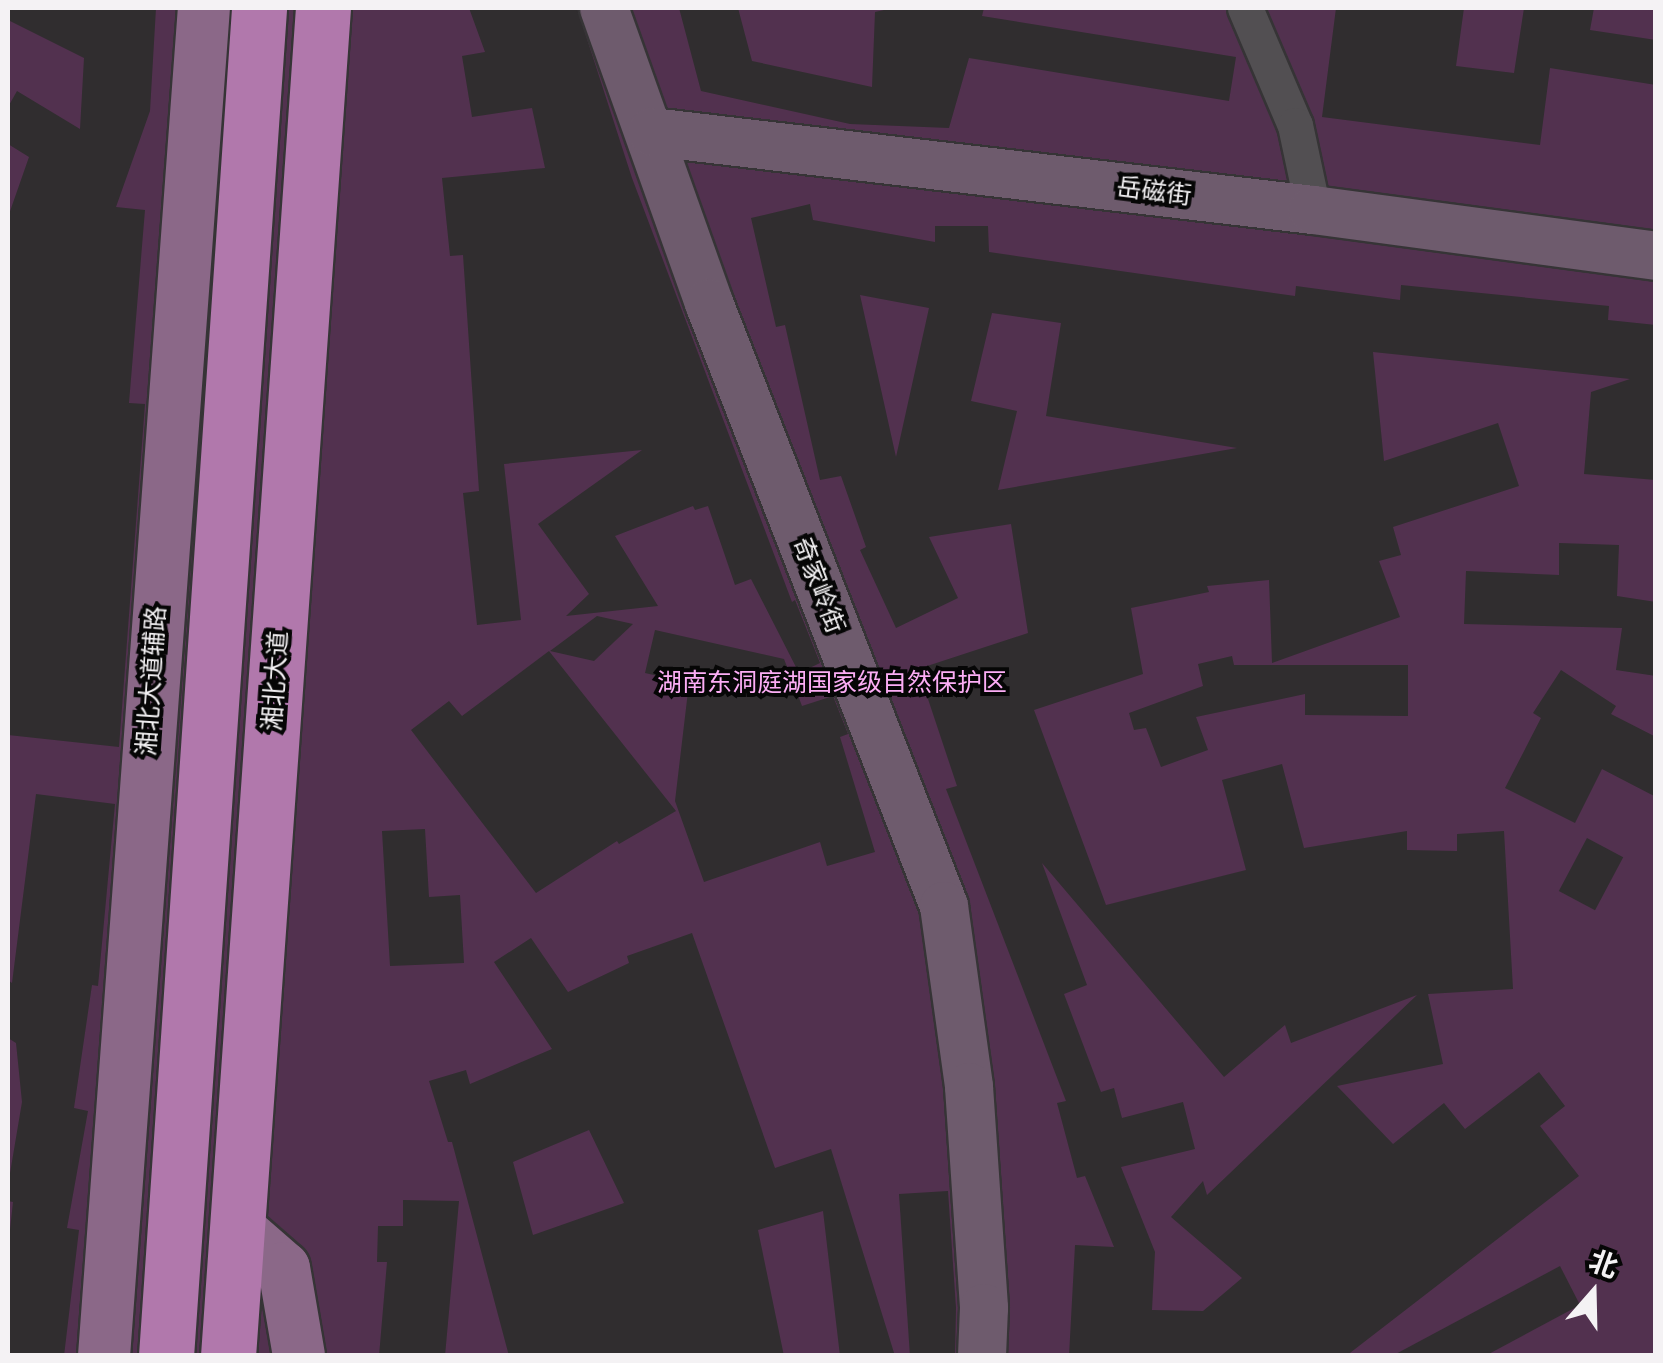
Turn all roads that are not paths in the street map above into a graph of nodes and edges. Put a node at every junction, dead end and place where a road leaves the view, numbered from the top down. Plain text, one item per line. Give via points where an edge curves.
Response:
1 (204, 8) edge
2 (259, 8) edge
3 (323, 8) edge
4 (604, 8) edge
5 (1245, 8) edge
6 (652, 132) junction
7 (1312, 210) junction
8 (1656, 256) edge
9 (237, 1227) junction
10 (104, 1356) edge
11 (166, 1356) edge
12 (228, 1356) edge
13 (299, 1356) edge
14 (982, 1356) edge

1 - 10 main road, 湘北大道辅路
2 - 11 highway
3 - 9 highway, 湘北大道
4 - 6 street, 奇家岭街
5 - 7 street via 1294,125
6 - 7 street, 岳磁街
6 - 14 street, 奇家岭街 via 709,302 944,906 969,1087
7 - 8 street, 岳磁街
9 - 12 highway, 湘北大道
9 - 13 main road via 284,1268

